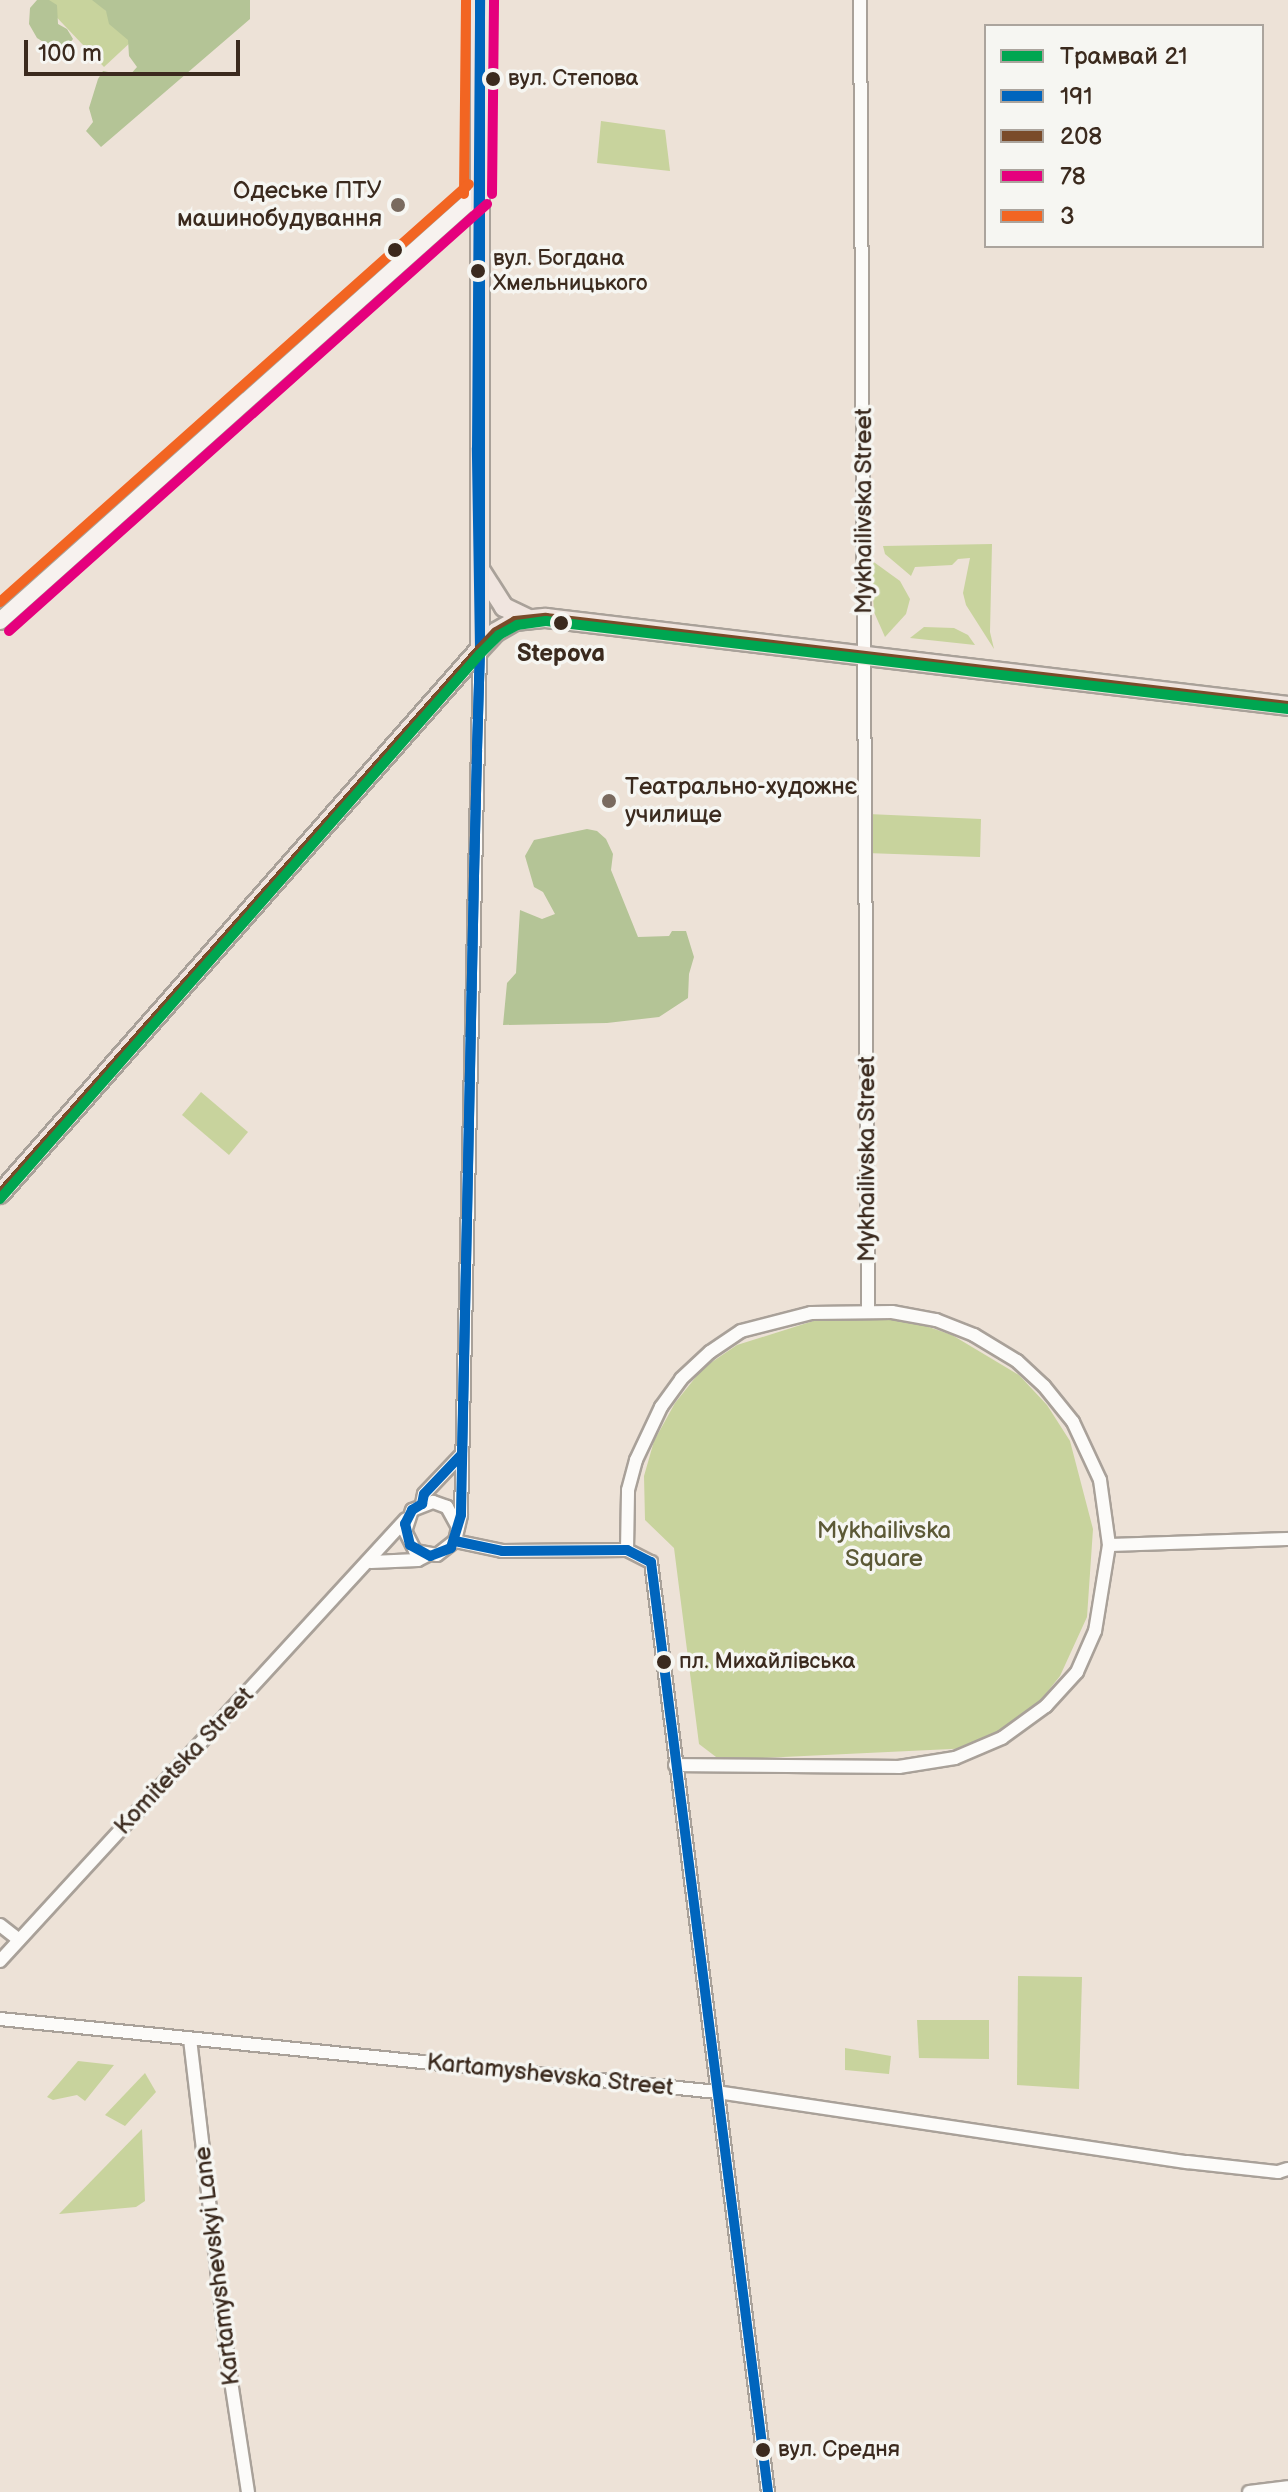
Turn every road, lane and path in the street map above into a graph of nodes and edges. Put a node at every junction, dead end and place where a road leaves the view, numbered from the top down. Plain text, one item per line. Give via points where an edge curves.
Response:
1 (480, 0) edge
2 (860, 0) edge
3 (478, 194) junction
4 (479, 568) junction
5 (527, 618) junction
6 (0, 621) edge
7 (480, 649) junction
8 (864, 655) junction
9 (1288, 706) edge
10 (0, 1194) edge
11 (868, 1311) junction
12 (462, 1454) junction
13 (422, 1504) junction
14 (407, 1519) junction
15 (458, 1527) junction
16 (1288, 1539) edge
17 (455, 1541) junction
18 (1109, 1545) junction
19 (627, 1550) junction
20 (428, 1555) junction
21 (371, 1562) junction
22 (675, 1765) junction
23 (0, 1925) edge
24 (19, 1940) junction
25 (0, 1961) edge
26 (0, 2019) edge
27 (190, 2039) junction
28 (717, 2092) junction
29 (1288, 2169) edge
30 (1288, 2487) edge
31 (248, 2492) edge
32 (768, 2492) edge
33 (1249, 2492) edge

1 - 3 main road
2 - 8 street, Mykhailivska Street
3 - 4 main road
3 - 6 main road
4 - 5 main road via 498,601
4 - 7 main road
5 - 7 main road via 505,626
5 - 8 main road
7 - 10 main road
7 - 12 street
8 - 9 main road
8 - 11 street, Mykhailivska Street
11 - 18 street via 936,1320 974,1335 1017,1361 1044,1386 1073,1422 1100,1480
11 - 19 street via 811,1313 741,1331 681,1379 636,1460 628,1490
12 - 13 street via 424,1494
12 - 15 street
13 - 14 street
13 - 15 street via 447,1507
14 - 20 street via 406,1539 415,1551
14 - 21 street, Komitetska Street
15 - 17 street
16 - 18 street
17 - 19 street via 502,1551
17 - 20 street via 445,1552
18 - 22 street via 1095,1631 1077,1672 1046,1706 1002,1738 955,1758 899,1767
19 - 22 street via 651,1562
20 - 21 street
21 - 24 street, Komitetska Street
22 - 28 street
23 - 24 street
24 - 25 street, Komitetska Street
26 - 27 street, Kartamyshevska Street
27 - 28 street, Kartamyshevska Street
27 - 31 street, Kartamyshevskyi Lane
28 - 29 street, Kartamyshevska Street via 1187,2162
28 - 32 street
30 - 33 street

